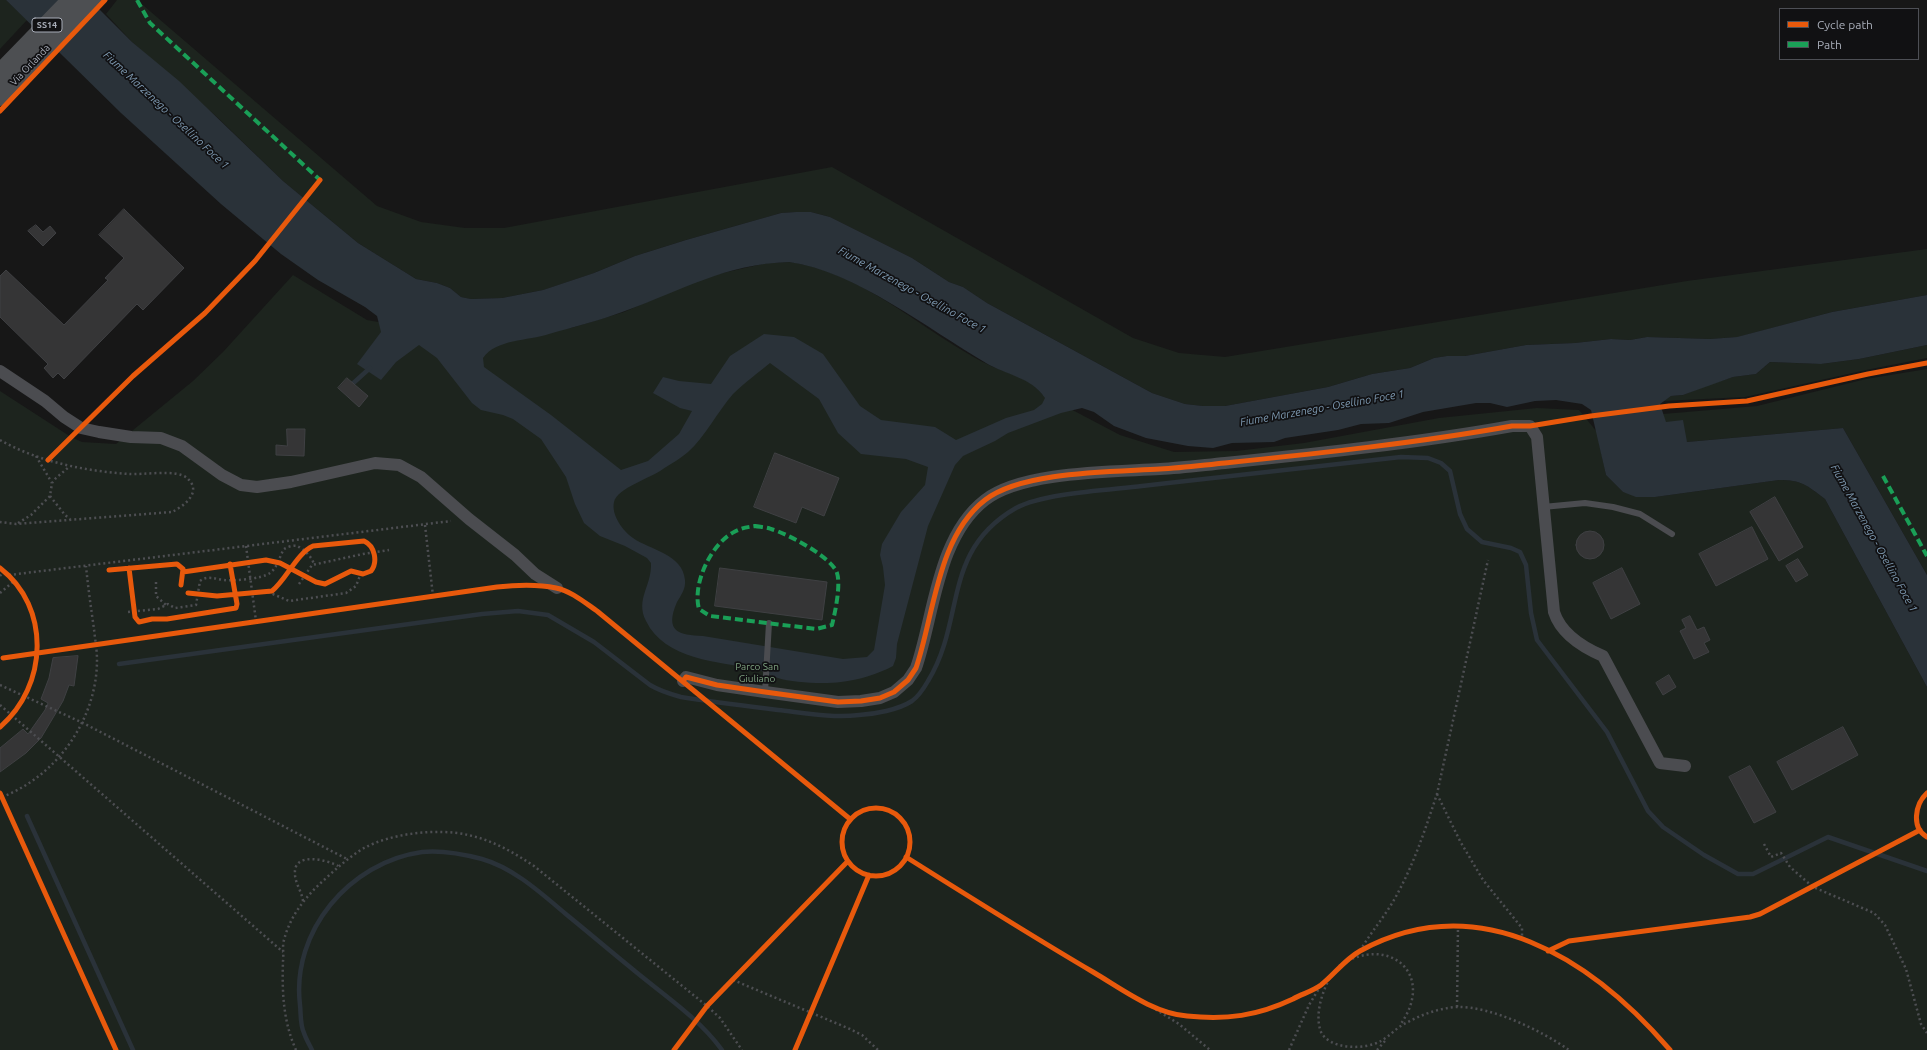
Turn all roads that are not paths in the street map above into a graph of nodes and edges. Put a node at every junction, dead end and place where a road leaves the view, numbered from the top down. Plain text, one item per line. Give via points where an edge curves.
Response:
1 (72, 0) edge
2 (94, 0) edge
3 (28, 56) junction
4 (0, 74) edge
5 (0, 96) edge
6 (0, 371) edge
7 (1543, 507) junction
8 (1672, 534) dead end
9 (557, 588) dead end
10 (769, 623) dead end
11 (683, 681) dead end
12 (765, 692) junction
13 (1685, 766) dead end

1 - 3 main road, Via Orlanda / SS14
2 - 3 main road, Via Orlanda / SS14
3 - 4 main road, Via Orlanda / SS14
3 - 5 main road, Via Orlanda / SS14
6 - 9 street via 81,428 161,438 182,446 222,476 241,485 257,487 375,463 399,466 421,477 469,519 516,555 535,574
7 - 8 lane via 1585,503 1612,507 1640,514
7 - 12 street via 1537,437 1530,426 1512,426 1315,454 1023,482 984,501 964,523 946,559 916,668 908,680 894,692 880,698 838,702
7 - 13 street via 1557,622 1587,649 1603,656 1660,763
10 - 12 lane
11 - 12 street via 686,677 717,685

